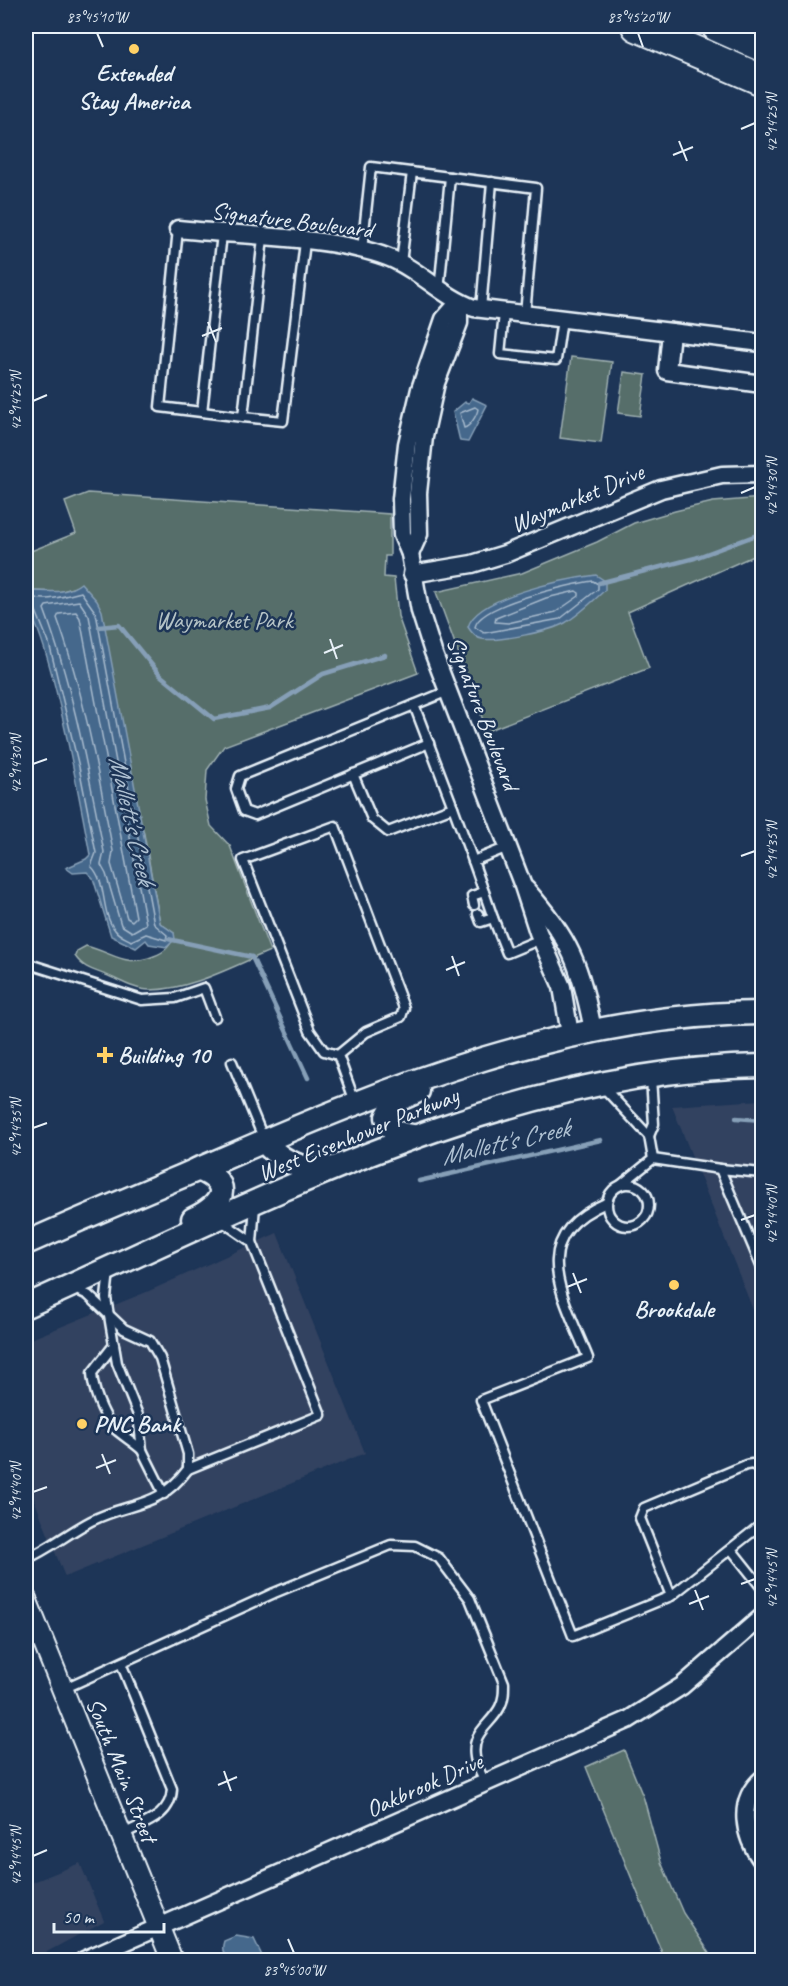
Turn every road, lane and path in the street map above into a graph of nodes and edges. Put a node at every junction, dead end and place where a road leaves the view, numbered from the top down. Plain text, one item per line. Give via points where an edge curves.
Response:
1 (637, 26) edge
2 (717, 26) edge
3 (762, 46) edge
4 (762, 80) edge
5 (412, 172) junction
6 (450, 177) junction
7 (492, 182) junction
8 (178, 229) joint
9 (222, 234) junction
10 (263, 238) junction
11 (305, 242) junction
12 (362, 250) junction
13 (401, 263) junction
14 (439, 291) junction
15 (459, 302) junction
16 (481, 309) junction
17 (504, 313) junction
18 (525, 315) junction
19 (562, 319) junction
20 (671, 332) junction
21 (762, 343) edge
22 (762, 384) edge
23 (202, 412) junction
24 (243, 417) junction
25 (762, 474) edge
26 (412, 574) junction
27 (448, 691) junction
28 (414, 705) junction
29 (429, 743) junction
30 (353, 774) junction
31 (453, 807) junction
32 (508, 847) junction
33 (473, 861) junction
34 (523, 886) junction
35 (484, 892) junction
36 (493, 918) junction
37 (541, 939) junction
38 (26, 963) edge
39 (762, 1013) edge
40 (215, 1017) dead end
41 (593, 1030) junction
42 (561, 1037) junction
43 (338, 1054) junction
44 (232, 1062) dead end
45 (755, 1064) edge
46 (651, 1077) junction
47 (602, 1086) junction
48 (356, 1102) junction
49 (412, 1136) junction
50 (649, 1136) junction
51 (264, 1141) junction
52 (653, 1159) junction
53 (338, 1167) junction
54 (198, 1169) junction
55 (720, 1169) junction
56 (762, 1173) edge
57 (177, 1178) junction
58 (622, 1185) junction
59 (256, 1203) junction
60 (606, 1203) junction
61 (219, 1220) junction
62 (252, 1242) junction
63 (26, 1243) edge
64 (26, 1258) edge
65 (762, 1268) edge
66 (109, 1269) junction
67 (70, 1287) junction
68 (30, 1301) edge
69 (110, 1317) junction
70 (114, 1345) junction
71 (142, 1450) junction
72 (188, 1469) junction
73 (762, 1470) edge
74 (164, 1494) junction
75 (762, 1524) edge
76 (732, 1549) junction
77 (26, 1558) edge
78 (762, 1588) edge
79 (671, 1596) junction
80 (26, 1599) edge
81 (762, 1617) edge
82 (121, 1664) junction
83 (62, 1689) junction
84 (762, 1779) edge
85 (486, 1784) junction
86 (121, 1835) junction
87 (762, 1861) edge
88 (158, 1927) junction
89 (84, 1960) edge
90 (172, 1960) edge

1 - 4 highway
2 - 3 highway
5 - 6 lane
5 - 12 lane via 371,167
5 - 13 lane
6 - 7 lane
6 - 14 lane
7 - 16 lane
7 - 18 lane via 536,188
8 - 9 street, Signature Boulevard
8 - 23 lane via 160,407
9 - 10 street, Signature Boulevard
9 - 23 lane
10 - 11 street, Signature Boulevard
10 - 24 lane
11 - 12 street, Signature Boulevard
11 - 24 lane via 283,421
12 - 13 street, Signature Boulevard
13 - 14 street, Signature Boulevard
14 - 15 street, Signature Boulevard
15 - 16 street, Signature Boulevard
15 - 26 street, Signature Boulevard via 444,319 420,389 407,444 402,535 410,554
16 - 17 street, Signature Boulevard
17 - 18 street, Signature Boulevard
17 - 19 lane via 500,354 556,360
18 - 19 street, Signature Boulevard
19 - 20 street, Signature Boulevard
20 - 21 street, Signature Boulevard
20 - 22 street via 668,371
23 - 24 lane
25 - 26 street, Waymarket Drive via 722,475 662,489 505,554
26 - 27 street, Signature Boulevard via 423,621
27 - 28 lane
27 - 32 street, Signature Boulevard
28 - 29 lane
28 - 30 lane via 240,776 236,789 244,811 255,815
29 - 30 lane
29 - 31 lane
30 - 31 lane via 372,819 388,832
31 - 33 lane
32 - 33 lane
32 - 34 street, Signature Boulevard
33 - 35 lane
34 - 37 street, Signature Boulevard
34 - 41 street, Signature Boulevard via 555,924 573,954
35 - 36 lane
35 - 36 lane via 472,896 476,910 481,922
36 - 37 lane via 507,953
37 - 42 street, Signature Boulevard via 562,987
38 - 40 lane via 142,1000 175,998 204,988
39 - 41 main road, West Eisenhower Parkway
41 - 42 main road, West Eisenhower Parkway
42 - 48 main road, West Eisenhower Parkway via 447,1069
42 - 49 main road via 527,1058 447,1081 396,1101 390,1108 388,1125 398,1134
43 - 43 lane via 366,1032 401,1017 404,1008 334,826 243,860 310,1031 324,1051
43 - 48 lane
44 - 51 lane
45 - 46 main road, West Eisenhower Parkway
46 - 47 main road, West Eisenhower Parkway
46 - 50 lane via 654,1124
47 - 49 main road, West Eisenhower Parkway via 523,1102
47 - 50 lane
48 - 51 main road, West Eisenhower Parkway
49 - 53 main road, West Eisenhower Parkway
50 - 52 lane
51 - 53 main road via 272,1151 300,1167
51 - 54 main road, West Eisenhower Parkway
52 - 55 lane
52 - 58 lane
53 - 59 main road, West Eisenhower Parkway
54 - 57 main road, West Eisenhower Parkway
54 - 67 main road via 213,1178 221,1191 214,1208 91,1263
55 - 56 lane
55 - 65 lane
57 - 63 main road, West Eisenhower Parkway
57 - 64 main road via 143,1207
58 - 60 lane via 609,1195
58 - 60 lane via 630,1184 644,1192 649,1207 646,1215 634,1225 617,1224
59 - 61 main road, West Eisenhower Parkway
59 - 62 lane
60 - 79 lane via 570,1225 557,1259 561,1289 588,1358 481,1400 573,1636
61 - 62 lane
61 - 66 main road, West Eisenhower Parkway
62 - 72 lane via 321,1415
66 - 67 main road, West Eisenhower Parkway
66 - 69 lane via 106,1298
67 - 68 main road, West Eisenhower Parkway
67 - 69 lane via 88,1295
69 - 70 lane
69 - 72 lane via 124,1329 150,1341 160,1358 188,1455
70 - 71 lane via 138,1415
70 - 71 lane via 92,1373 93,1384 113,1427
71 - 74 lane
72 - 74 lane
73 - 79 lane via 746,1465 644,1508 640,1518
74 - 77 lane via 91,1521
75 - 76 lane
76 - 78 lane
76 - 79 lane
80 - 83 street, South Main Street
81 - 85 street, Oakbrook Drive via 656,1704
82 - 83 lane
82 - 85 lane via 274,1593 391,1545 415,1546 439,1558 470,1599 504,1683 500,1709 481,1728 475,1742 475,1758
82 - 86 lane via 172,1789 172,1802 164,1814
83 - 86 street, South Main Street
84 - 87 street via 747,1801 746,1813 749,1840
85 - 88 street, Oakbrook Drive
86 - 88 street, South Main Street
88 - 89 street, Oakbrook Drive
88 - 90 street, South Main Street

